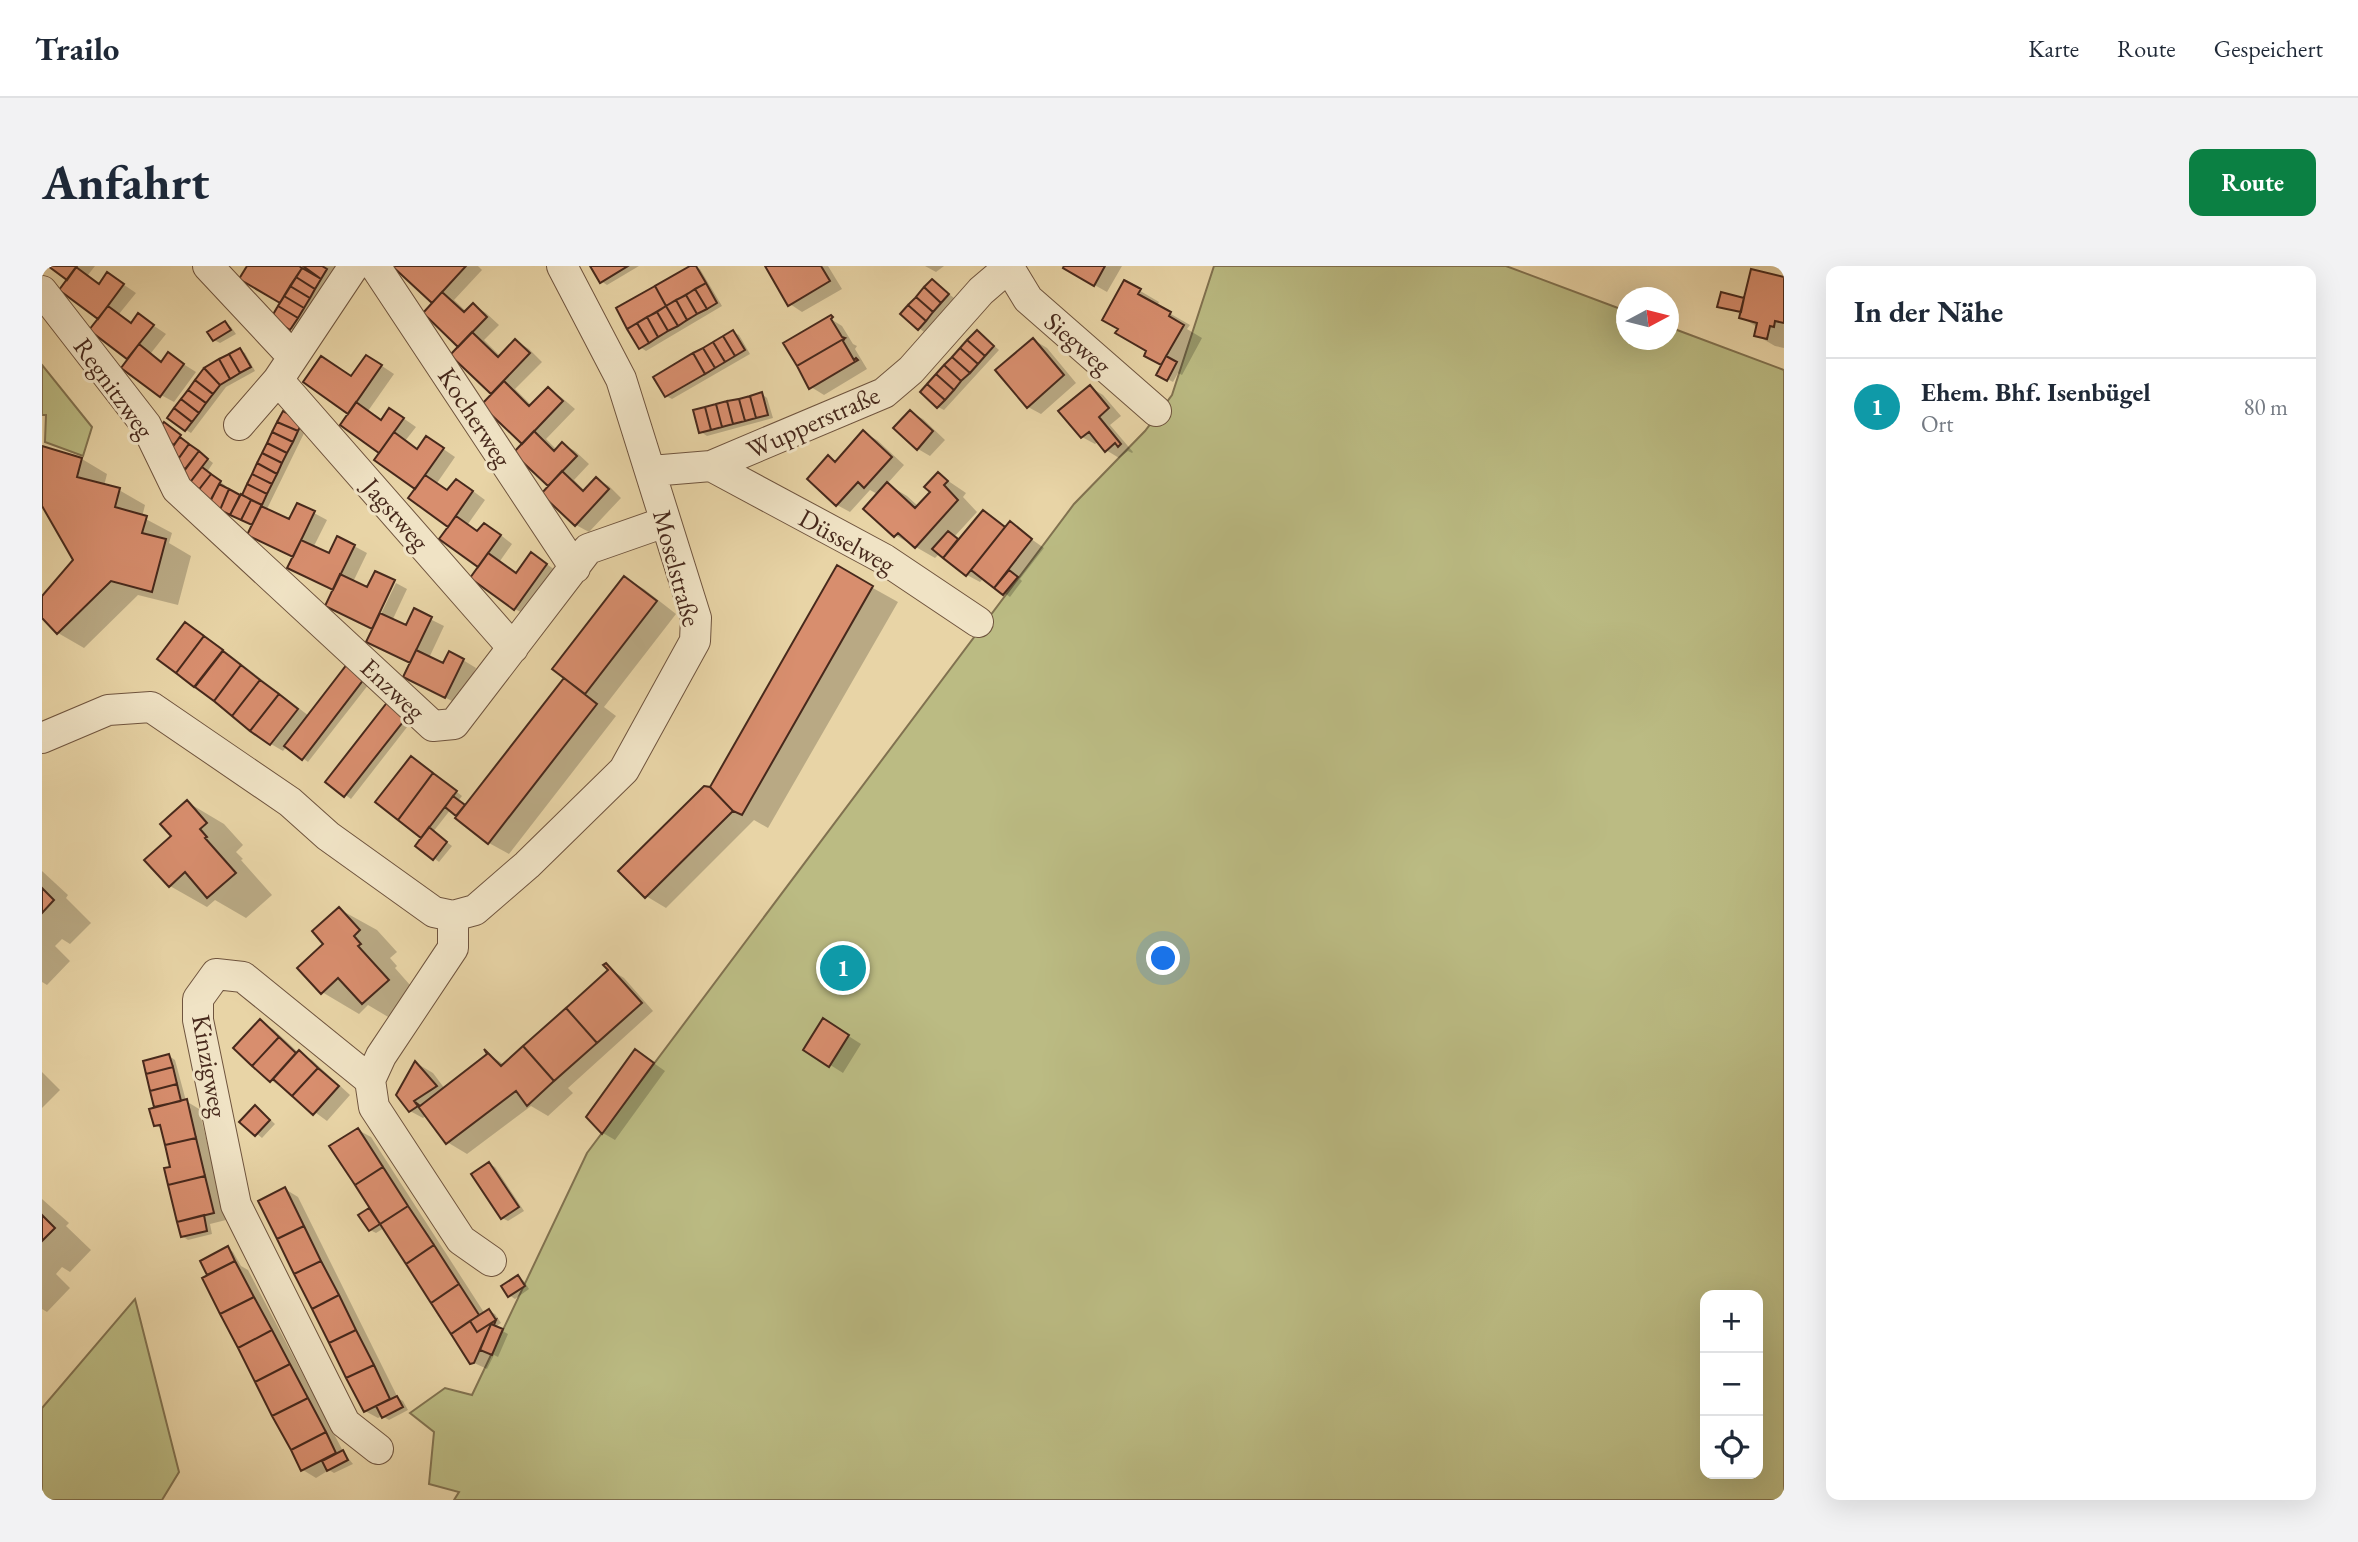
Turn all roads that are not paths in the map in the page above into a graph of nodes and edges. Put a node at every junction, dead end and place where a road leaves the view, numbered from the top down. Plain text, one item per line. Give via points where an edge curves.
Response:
1 (208, 266) edge
2 (354, 266) edge
3 (375, 266) edge
4 (562, 266) edge
5 (1009, 267) edge
6 (42, 291) edge
7 (285, 368) junction
8 (1156, 411) dead end
9 (239, 425) dead end
10 (712, 466) junction
11 (651, 471) junction
12 (177, 489) joint
13 (665, 522) junction
14 (575, 568) junction
15 (978, 622) dead end
16 (513, 648) junction
17 (42, 738) edge
18 (453, 916) junction
19 (370, 1080) junction
20 (491, 1261) dead end
21 (378, 1449) dead end

1 - 7 street, Jagstweg
2 - 7 street
3 - 14 street, Kocherweg
4 - 11 street, Moselstraße via 621,379
5 - 8 street, Siegweg via 1028,299
5 - 10 street, Wupperstraße via 981,290 911,370 884,393
6 - 12 street, Regnitzweg via 146,425
7 - 9 street
7 - 16 street, Jagstweg
10 - 11 street, Wupperstraße
10 - 15 street, Düsselweg via 884,559
11 - 13 street, Moselstraße
12 - 16 street, Enzweg via 433,726 454,724
13 - 14 street, Enzweg via 588,549
13 - 18 street, Moselstraße via 696,618 695,641 624,770 475,910
14 - 16 street, Enzweg
17 - 18 street via 108,710 151,707 290,802 328,836 434,912
18 - 19 street via 453,948
19 - 20 street via 374,1107 461,1240
19 - 21 street, Kinzigweg via 243,977 216,974 198,999 198,1020 236,1205 345,1423

